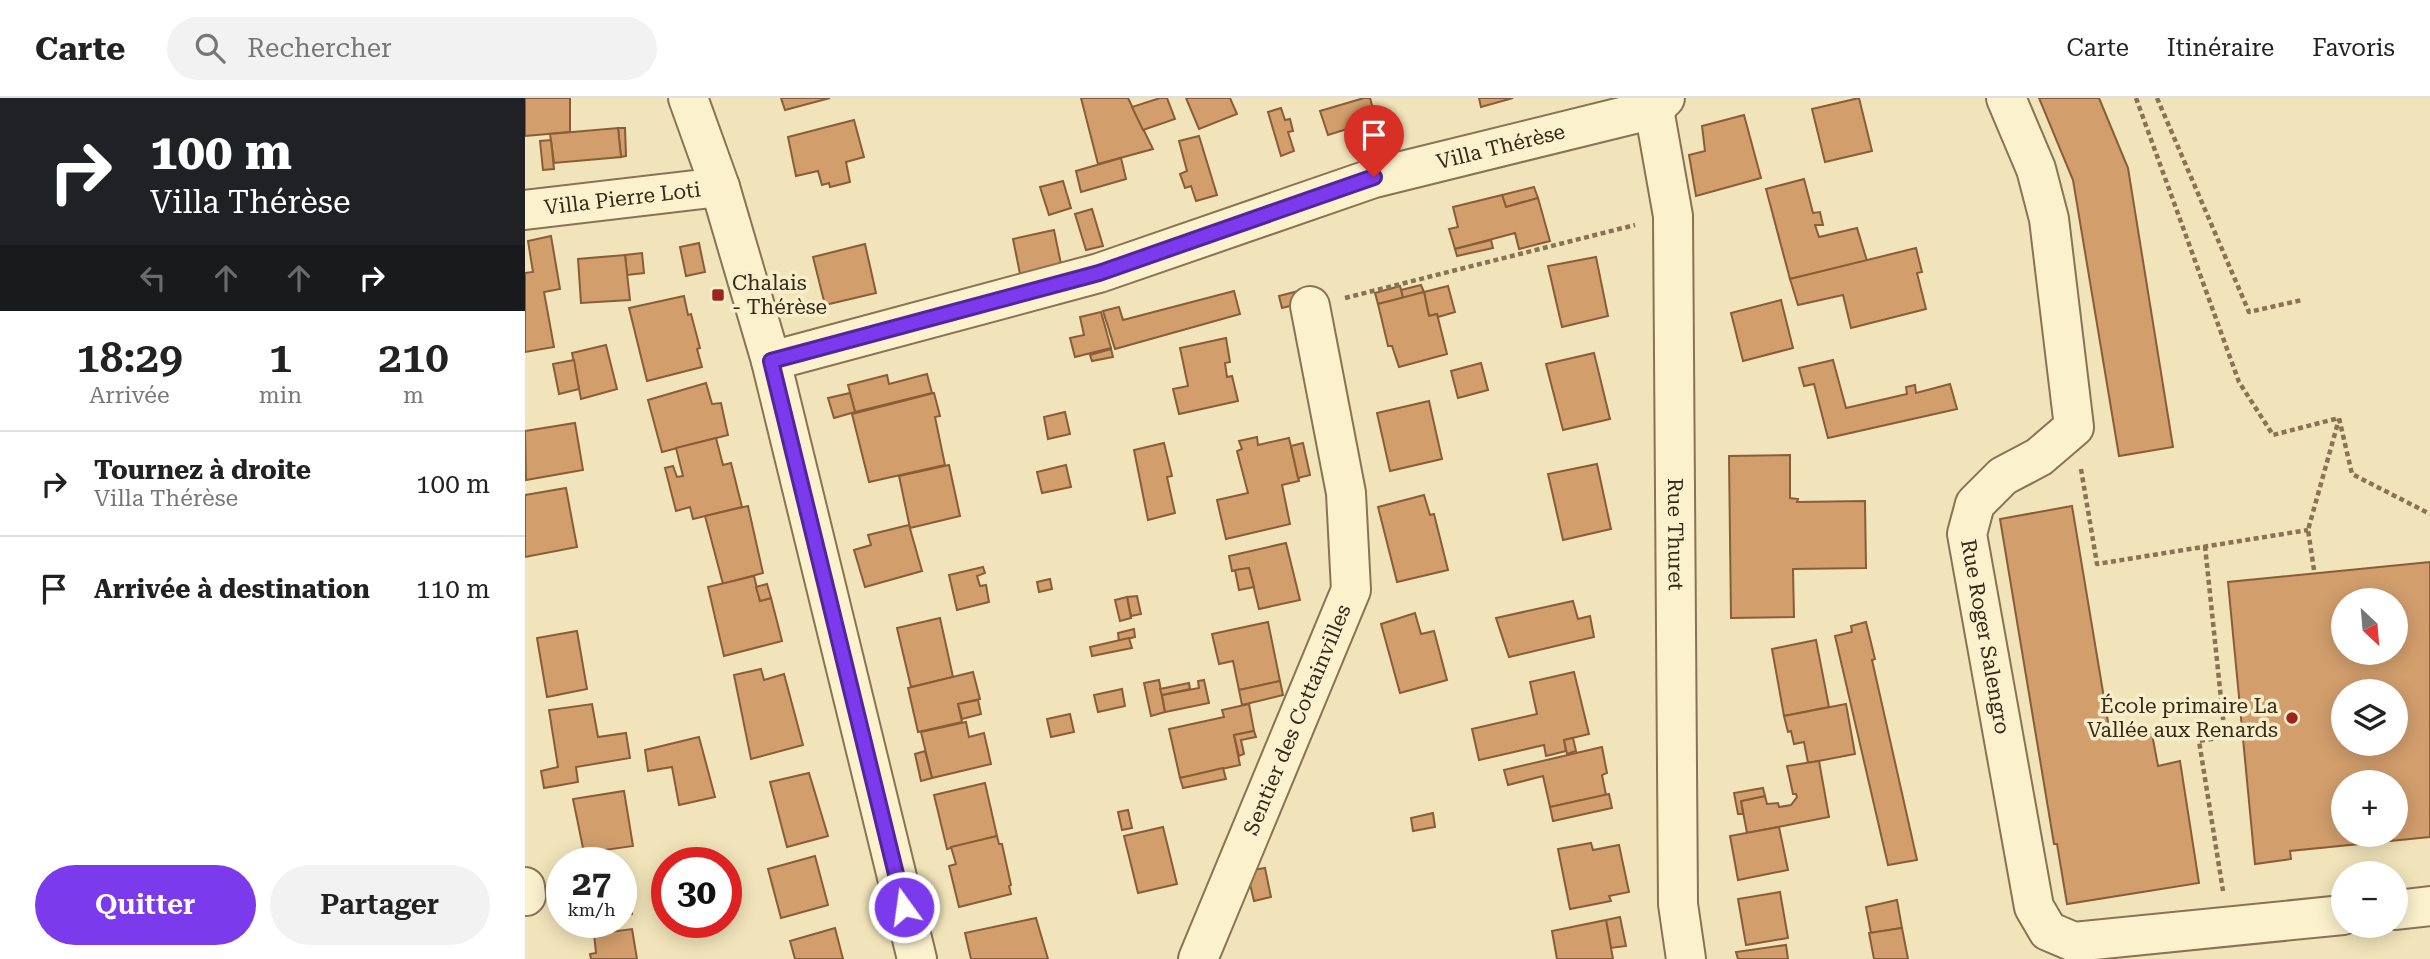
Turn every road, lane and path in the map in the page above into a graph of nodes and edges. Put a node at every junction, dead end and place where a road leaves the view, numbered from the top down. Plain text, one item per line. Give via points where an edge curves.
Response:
1 (688, 98) edge
2 (2006, 98) edge
3 (2136, 98) edge
4 (2157, 98) edge
5 (1660, 104) edge
6 (720, 187) junction
7 (525, 210) edge
8 (1673, 216) junction
9 (2302, 300) dead end
10 (1310, 306) joint
11 (771, 361) junction
12 (2339, 418) junction
13 (2074, 427) junction
14 (2430, 514) edge
15 (2308, 530) junction
16 (2205, 546) junction
17 (2314, 570) dead end
18 (2430, 906) edge
19 (2408, 909) edge
20 (2331, 916) edge
21 (2229, 926) junction
22 (917, 959) edge
23 (1198, 959) edge
24 (1686, 959) edge

1 - 6 street
2 - 13 street via 2036,169 2049,219
3 - 12 path via 2239,382 2273,435
4 - 9 path via 2249,312
5 - 8 street, Rue Thuret
5 - 11 street, Villa Thérèse via 1374,177 1099,273
6 - 7 street, Villa Pierre Loti
6 - 11 street
8 - 10 path
8 - 24 street, Rue Thuret via 1678,904
10 - 23 street, Sentier des Cottainvilles via 1346,493 1352,590
11 - 22 street
12 - 14 path via 2352,474
12 - 15 path
13 - 16 path via 2097,564
13 - 21 street, Rue Roger Salengro via 2039,457 2003,476 1975,504 1967,534 2034,907 2048,931 2074,942
15 - 16 path
15 - 17 path
16 - 21 path via 2225,737 2199,741
18 - 19 street
20 - 21 street, Rue Roger Salengro

